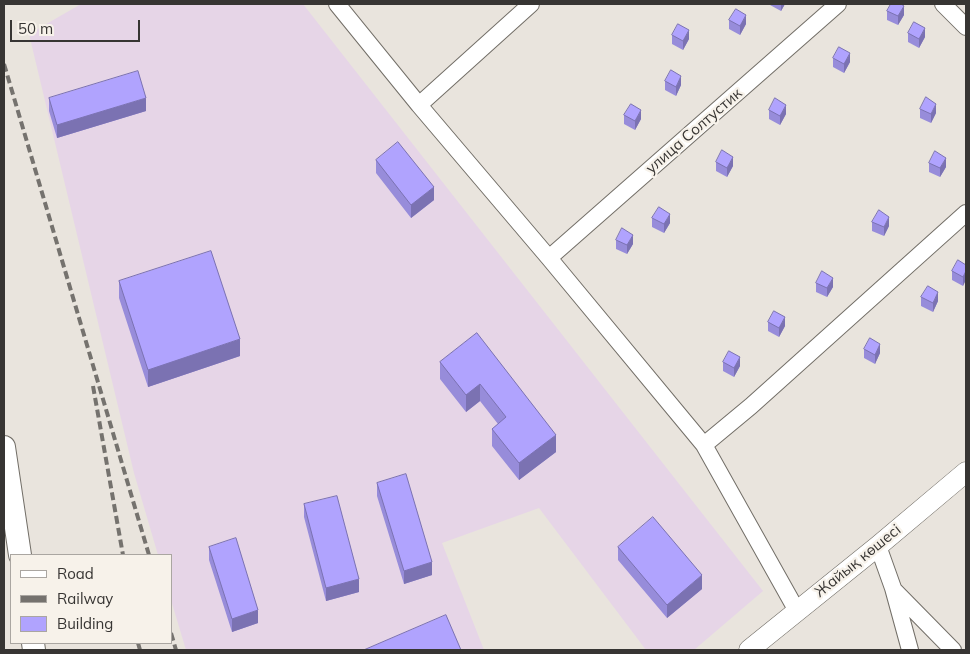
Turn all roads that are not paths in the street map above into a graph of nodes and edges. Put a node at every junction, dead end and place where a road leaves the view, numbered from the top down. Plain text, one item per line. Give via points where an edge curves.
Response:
1 (337, 4) edge
2 (531, 4) edge
3 (838, 4) edge
4 (943, 4) edge
5 (966, 27) edge
6 (419, 105) junction
7 (966, 213) edge
8 (550, 258) junction
9 (704, 445) junction
10 (4, 447) edge
11 (966, 472) edge
12 (878, 546) junction
13 (20, 554) edge
14 (892, 588) junction
15 (796, 611) junction
16 (749, 650) edge
17 (910, 650) edge
18 (953, 650) edge

1 - 6 street
2 - 6 street
3 - 8 street, улица Солтустик
4 - 5 street
6 - 8 street
7 - 9 street
8 - 9 street
9 - 15 street
10 - 13 main road
11 - 12 street, Жайық көшесі
12 - 14 street
12 - 15 street, Жайық көшесі
14 - 17 street
14 - 18 street
15 - 16 street, Жайық көшесі

